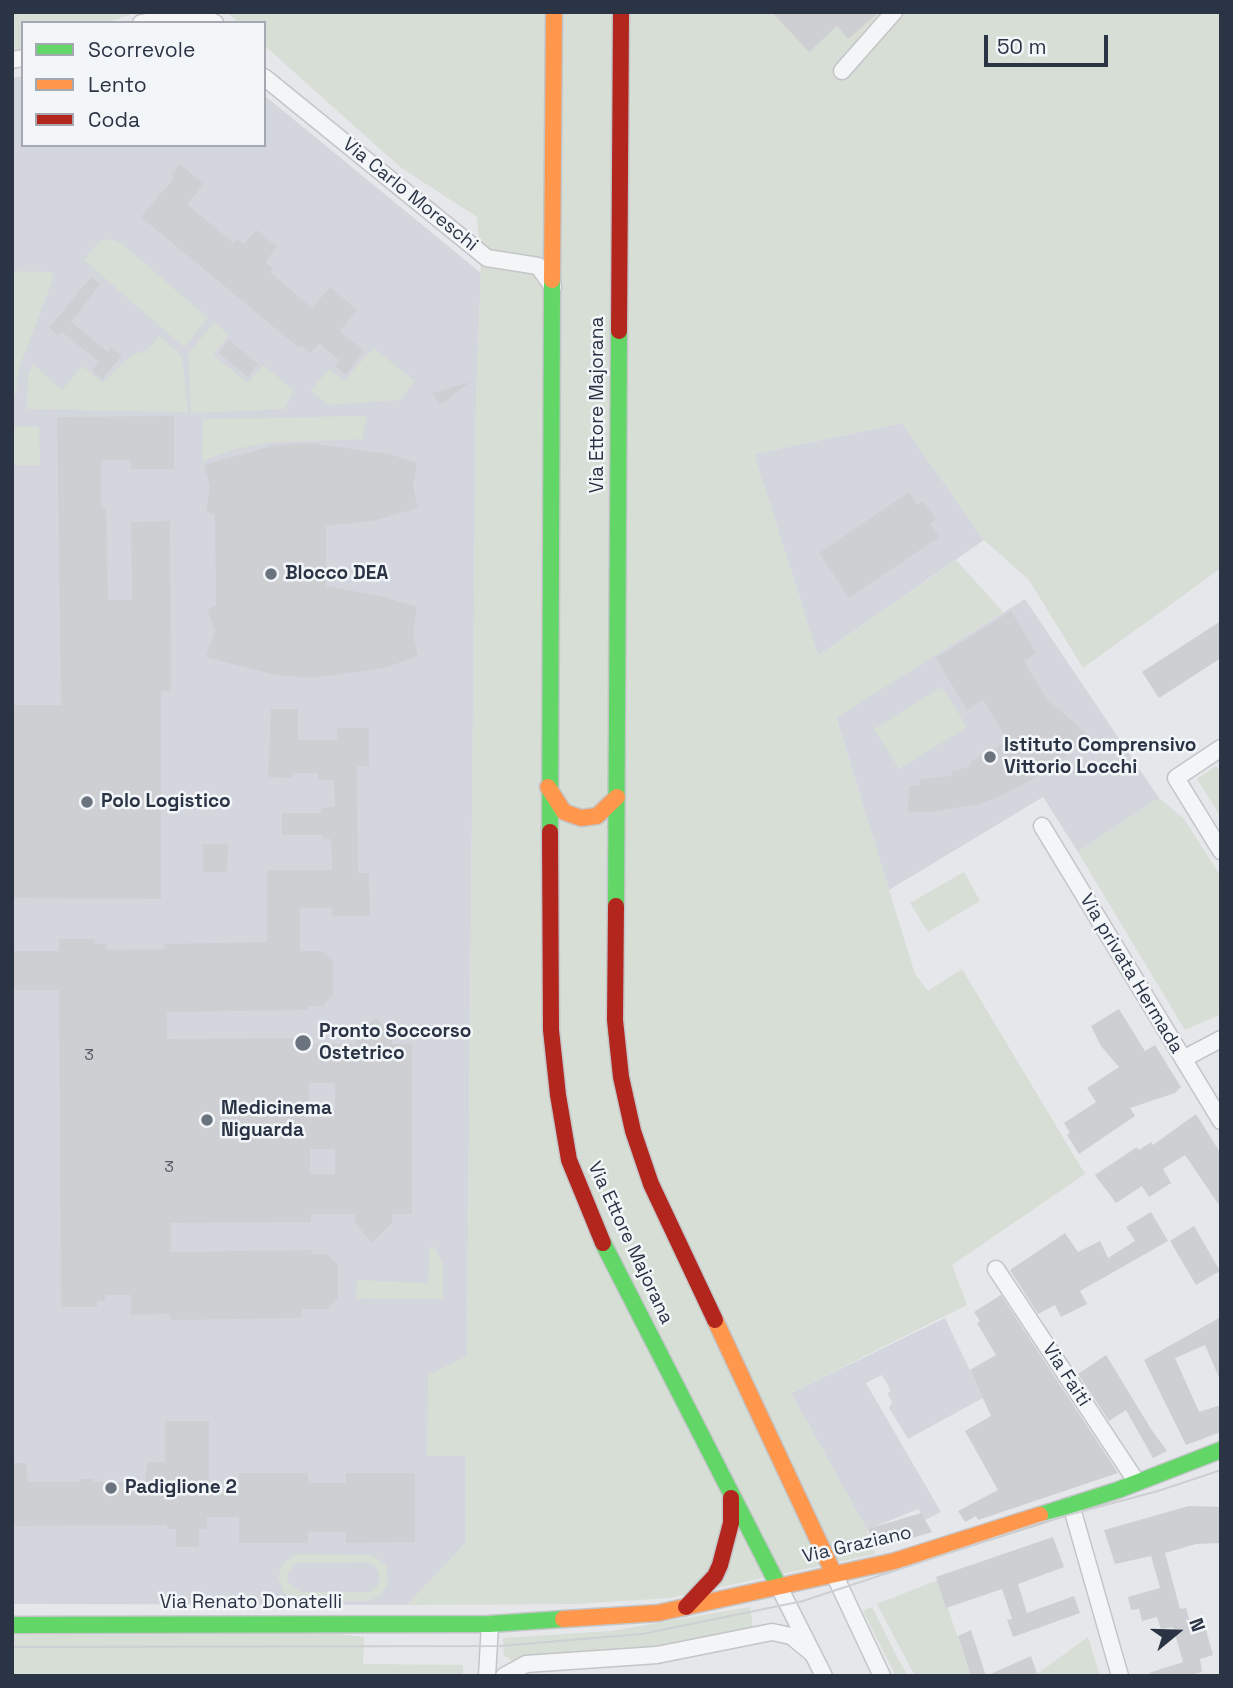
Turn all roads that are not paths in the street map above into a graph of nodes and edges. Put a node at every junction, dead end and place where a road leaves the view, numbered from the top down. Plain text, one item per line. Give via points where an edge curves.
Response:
1 (554, 12) edge
2 (621, 12) edge
3 (894, 12) edge
4 (152, 21) edge
5 (211, 21) edge
6 (266, 69) edge
7 (842, 71) dead end
8 (266, 79) edge
9 (305, 108) junction
10 (553, 237) junction
11 (522, 262) junction
12 (553, 287) junction
13 (1221, 748) edge
14 (548, 787) junction
15 (617, 797) junction
16 (1042, 826) dead end
17 (1221, 852) edge
18 (1221, 1039) edge
19 (1183, 1059) junction
20 (1221, 1121) edge
21 (996, 1269) dead end
22 (1221, 1450) edge
23 (1136, 1482) junction
24 (729, 1489) junction
25 (1071, 1506) junction
26 (833, 1572) junction
27 (778, 1585) junction
28 (686, 1607) junction
29 (491, 1624) junction
30 (12, 1625) edge
31 (813, 1654) junction
32 (486, 1676) edge
33 (504, 1676) edge
34 (824, 1676) edge
35 (883, 1676) edge
36 (1120, 1676) edge

1 - 10 street, Via Ettore Majorana
2 - 15 street, Via Ettore Majorana
3 - 7 street
4 - 5 street via 194,13
6 - 9 street, Via Carlo Moreschi
8 - 9 street, Via Carlo Moreschi
9 - 11 street, Via Carlo Moreschi via 487,258
10 - 11 street via 547,253
10 - 12 street, Via Ettore Majorana
11 - 12 street, Via Carlo Moreschi via 538,266
12 - 14 street, Via Ettore Majorana
13 - 17 street via 1176,778
14 - 15 street via 564,811 580,818 597,816
14 - 24 street, Via Ettore Majorana via 551,1030 569,1160 609,1257
15 - 26 street, Via Ettore Majorana via 615,1020 633,1131 663,1210
16 - 19 street, Via privata Hermada
18 - 19 street
19 - 20 street, Via privata Hermada
21 - 23 street, Via Faiti
22 - 23 street, Via Graziano
23 - 25 street, Via Graziano
24 - 27 street, Via Ettore Majorana
24 - 28 street via 731,1523 720,1565
25 - 26 street, Via Graziano via 895,1561
25 - 36 street
26 - 27 street, Via Graziano
26 - 35 street, Via Ettore Majorana
27 - 28 street, Via Graziano
27 - 31 street, Via Ettore Majorana
28 - 29 street, Via Graziano via 581,1620
29 - 30 street, Via Renato Donatelli
29 - 32 street
31 - 33 street via 791,1636 772,1632 657,1655 526,1664
31 - 34 street, Via Ettore Majorana

